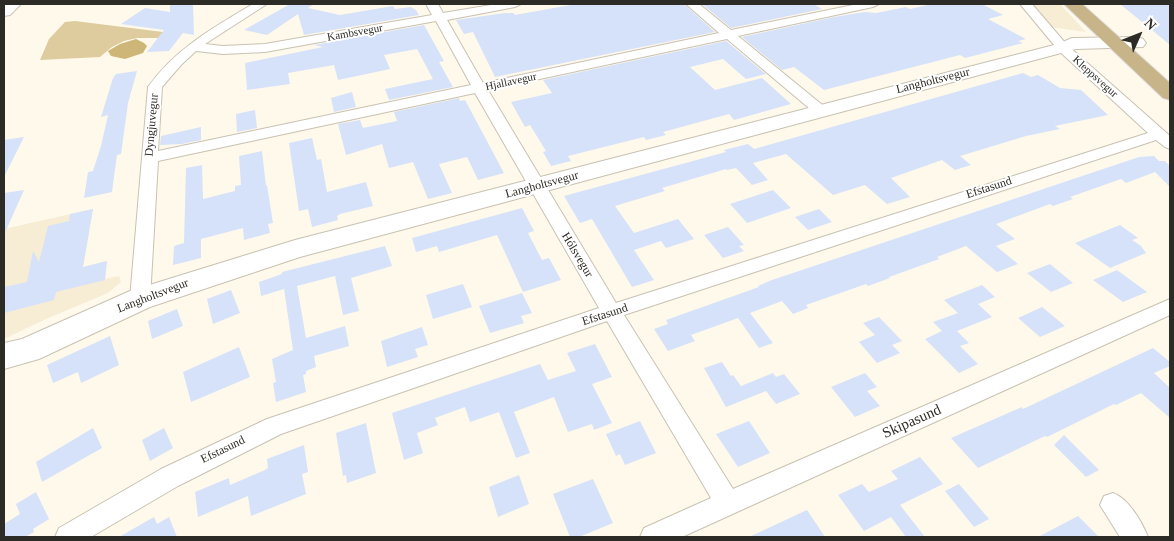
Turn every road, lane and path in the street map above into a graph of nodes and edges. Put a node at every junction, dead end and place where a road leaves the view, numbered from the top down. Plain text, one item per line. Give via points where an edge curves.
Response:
1 (13, 4) edge
2 (262, 4) edge
3 (432, 4) edge
4 (515, 4) edge
5 (692, 4) edge
6 (873, 4) edge
7 (1026, 4) edge
8 (1072, 4) edge
9 (1092, 4) edge
10 (4, 11) edge
11 (440, 17) junction
12 (730, 35) junction
13 (195, 48) junction
14 (1064, 48) junction
15 (1131, 48) junction
16 (1170, 72) edge
17 (479, 89) junction
18 (1170, 94) edge
19 (820, 111) junction
20 (1164, 139) edge
21 (148, 158) junction
22 (536, 187) junction
23 (140, 299) junction
24 (1170, 306) edge
25 (611, 312) junction
26 (16, 353) edge
27 (4, 370) edge
28 (728, 503) junction
29 (1113, 505) dead end
30 (68, 537) edge
31 (653, 537) edge
32 (1135, 537) edge

1 - 10 street
2 - 13 street, Dyngjuvegur
3 - 11 street, Hólsvegur
4 - 11 street, Kambsvegur
5 - 12 street
6 - 12 street, Hjallavegur
7 - 14 street, Kleppsvegur
8 - 15 main road
9 - 15 main road
11 - 13 street, Kambsvegur via 265,48
11 - 17 street, Hólsvegur
12 - 17 street, Hjallavegur
12 - 19 street
13 - 21 street, Dyngjuvegur via 178,60 155,87
14 - 15 street, Langholtsvegur via 1082,52
14 - 19 street, Langholtsvegur
14 - 20 street, Kleppsvegur
15 - 16 main road
15 - 18 main road
17 - 21 street, Hjallavegur
17 - 22 street, Hólsvegur
19 - 22 street, Langholtsvegur
20 - 25 street, Efstasund
21 - 23 street, Dyngjuvegur
22 - 23 street, Langholtsvegur via 295,249
22 - 25 street, Hólsvegur
23 - 26 street, Langholtsvegur
24 - 28 street, Skipasund
25 - 28 street, Hólsvegur
25 - 30 street, Efstasund via 275,426 229,445
26 - 27 street, Langholtsvegur via 13,364
28 - 31 street, Skipasund
29 - 32 street

